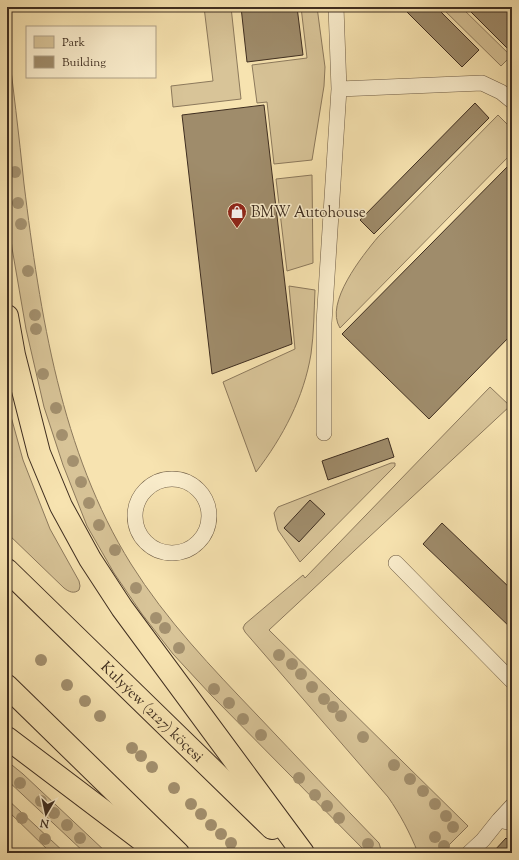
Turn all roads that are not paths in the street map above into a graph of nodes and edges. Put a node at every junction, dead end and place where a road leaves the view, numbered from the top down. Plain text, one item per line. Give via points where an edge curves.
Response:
1 (336, 7) edge
2 (339, 89) junction
3 (512, 101) edge
4 (7, 316) edge
5 (324, 433) dead end
6 (162, 480) joint
7 (396, 563) dead end
8 (7, 570) edge
9 (512, 680) edge
10 (7, 686) edge
11 (7, 738) edge
12 (512, 806) edge
13 (506, 821) edge
14 (159, 853) edge
15 (178, 853) edge
16 (297, 853) edge
17 (303, 853) edge
18 (469, 853) edge

1 - 2 lane
2 - 3 lane via 482,83 501,92
2 - 5 lane via 324,323
4 - 17 highway via 14,355 39,453 61,506 86,552 122,608
6 - 6 lane via 143,492 137,503 136,526 141,536 154,548 170,553 182,551 201,539 208,522 208,506 196,487 185,481
7 - 9 lane
8 - 16 highway, Kulyýew (2127) köçesi
10 - 15 highway
11 - 14 highway
12 - 13 lane
13 - 18 lane

